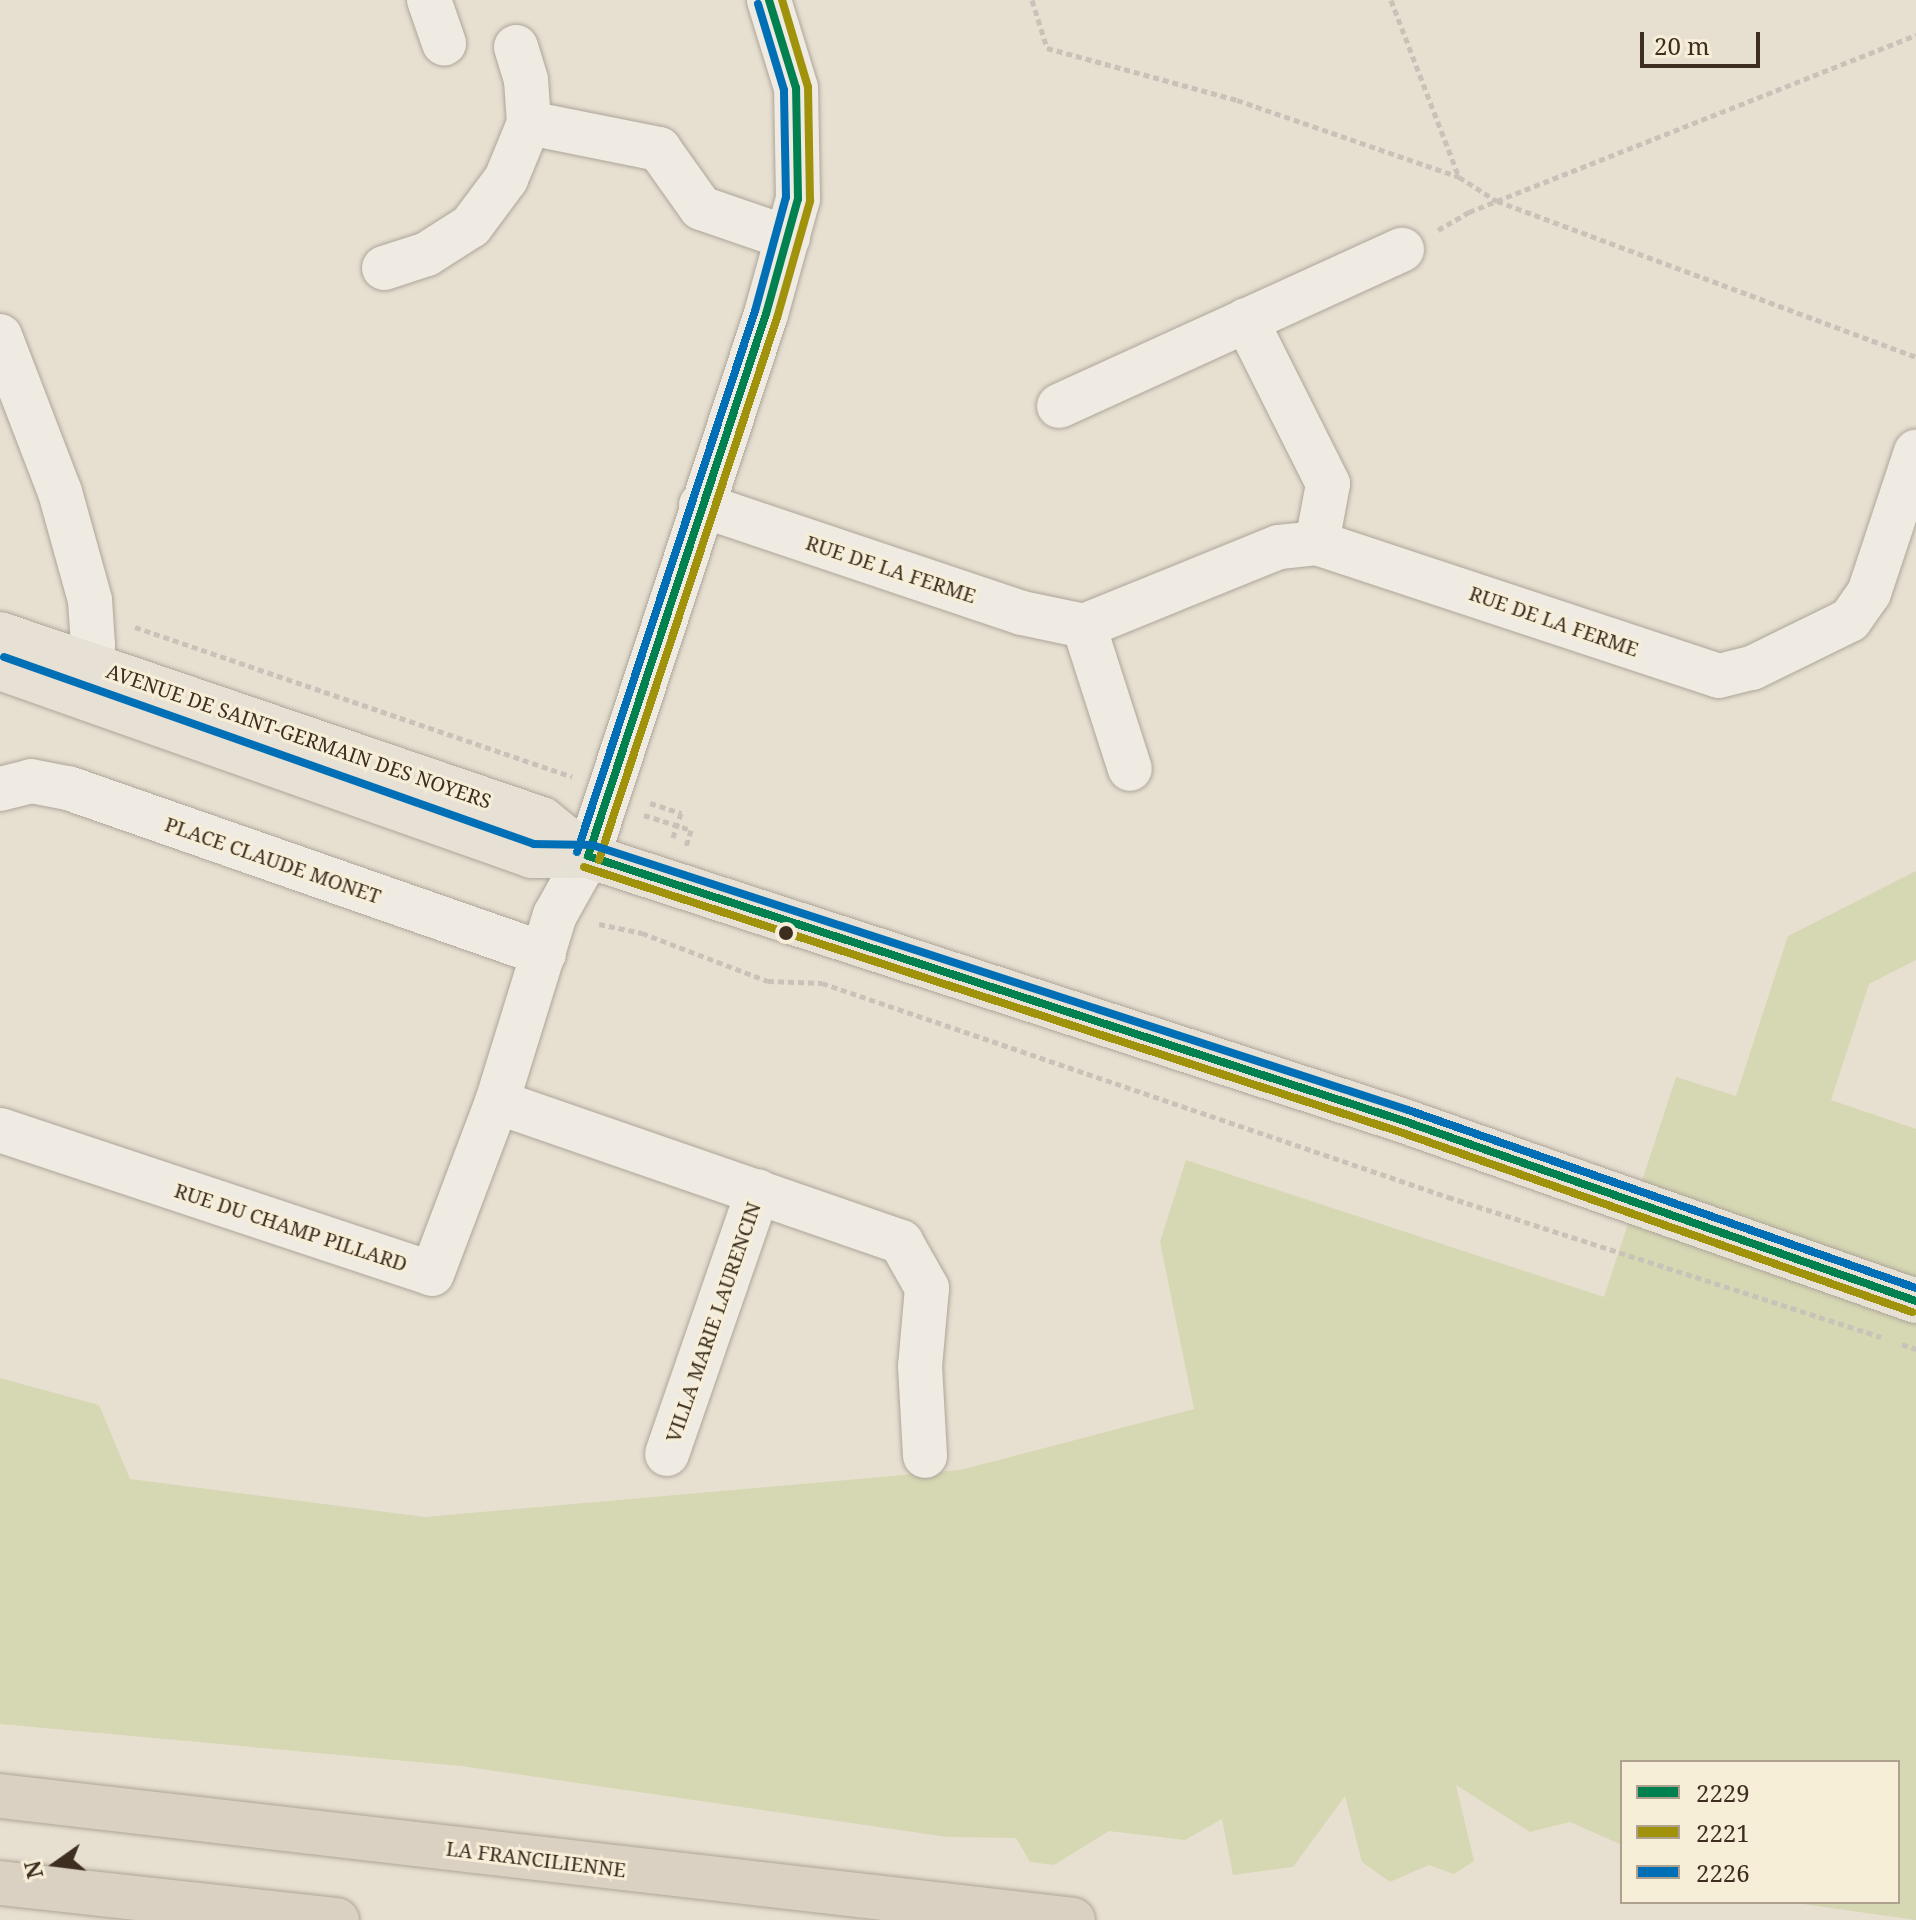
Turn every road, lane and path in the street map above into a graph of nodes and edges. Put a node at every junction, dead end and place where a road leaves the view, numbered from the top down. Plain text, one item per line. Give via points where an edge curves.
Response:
1 (429, 0) edge
2 (769, 0) edge
3 (1032, 0) edge
4 (1391, 0) edge
5 (1916, 35) edge
6 (444, 43) dead end
7 (516, 47) dead end
8 (529, 123) junction
9 (1459, 177) junction
10 (1497, 201) junction
11 (788, 238) junction
12 (1402, 250) joint
13 (384, 268) dead end
14 (1246, 320) junction
15 (0, 336) edge
16 (1916, 357) edge
17 (1059, 406) dead end
18 (1916, 452) edge
19 (701, 505) junction
20 (1317, 543) junction
21 (1084, 626) junction
22 (0, 634) edge
23 (0, 668) edge
24 (84, 679) junction
25 (1130, 769) dead end
26 (0, 789) edge
27 (588, 856) junction
28 (550, 935) junction
29 (497, 1102) junction
30 (0, 1130) edge
31 (758, 1191) junction
32 (1916, 1301) edge
33 (1916, 1349) edge
34 (667, 1454) dead end
35 (925, 1456) dead end
36 (0, 1796) edge
37 (0, 1883) edge
38 (337, 1920) edge
39 (1073, 1920) edge

1 - 6 street
2 - 11 street, RUE DU CHAMP PILLARD via 796,88 798,199
3 - 9 path via 1047,48 1237,100
4 - 9 path
5 - 10 path
7 - 8 street via 526,80
8 - 11 street via 659,149 701,208
8 - 13 street via 506,179 471,226 427,254
9 - 10 path
10 - 12 path
10 - 16 path
11 - 19 street, RUE DU CHAMP PILLARD
12 - 14 street
14 - 17 street
14 - 20 street via 1328,484
15 - 24 street via 60,492 90,600 93,645
18 - 20 street, RUE DE LA FERME via 1869,593 1850,620 1752,668 1719,676
19 - 21 street, RUE DE LA FERME via 1022,613
19 - 27 street, RUE DU CHAMP PILLARD
20 - 21 street, RUE DE LA FERME via 1279,547
21 - 25 street
22 - 24 main road, AVENUE DE SAINT-GERMAIN DES NOYERS
23 - 24 main road, AVENUE DE SAINT-GERMAIN DES NOYERS
24 - 27 main road, AVENUE DE SAINT-GERMAIN DES NOYERS via 532,856
26 - 28 street, PLACE CLAUDE MONET via 31,781 68,788
27 - 28 street, RUE DU CHAMP PILLARD
27 - 32 main road, AVENUE DE SAINT-GERMAIN DES NOYERS via 1404,1121
28 - 29 street, RUE DU CHAMP PILLARD
28 - 33 path via 642,933 768,981 822,983 1448,1197
29 - 30 street, RUE DU CHAMP PILLARD via 432,1274
29 - 31 street, VILLA MARIE LAURENCIN
31 - 34 street, VILLA MARIE LAURENCIN
31 - 35 street, VILLA MARIE LAURENCIN via 901,1242 927,1288 920,1366
36 - 39 highway, LA FRANCILIENNE
37 - 38 highway

